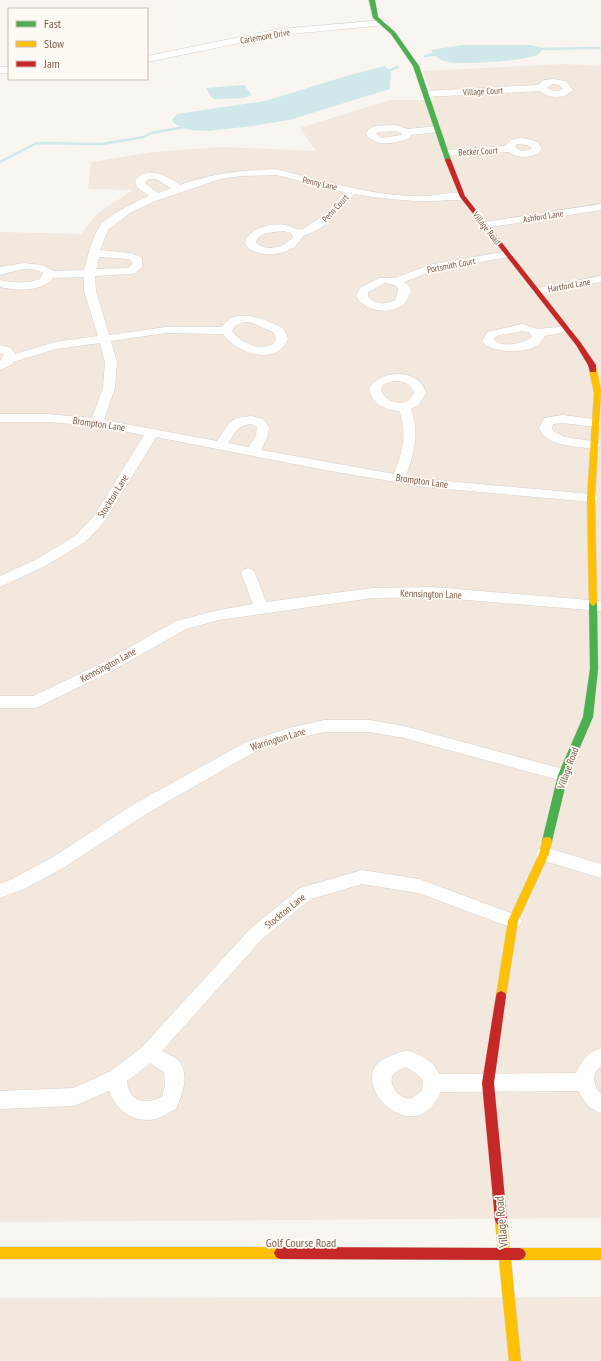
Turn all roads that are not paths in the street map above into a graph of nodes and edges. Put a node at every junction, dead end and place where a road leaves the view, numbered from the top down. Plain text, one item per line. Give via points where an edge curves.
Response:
1 (372, 0) edge
2 (386, 20) junction
3 (148, 59) edge
4 (542, 88) dead end
5 (425, 94) junction
6 (437, 129) junction
7 (407, 132) dead end
8 (510, 149) dead end
9 (445, 153) junction
10 (179, 189) junction
11 (351, 191) junction
12 (462, 196) junction
13 (156, 197) junction
14 (601, 207) edge
15 (485, 225) junction
16 (298, 234) dead end
17 (94, 253) junction
18 (508, 254) junction
19 (0, 272) edge
20 (89, 274) junction
21 (50, 275) junction
22 (601, 279) edge
23 (396, 282) dead end
24 (0, 283) edge
25 (537, 291) junction
26 (567, 329) junction
27 (226, 331) dead end
28 (536, 333) dead end
29 (105, 340) junction
30 (0, 349) edge
31 (10, 359) junction
32 (596, 364) edge
33 (0, 366) edge
34 (404, 408) dead end
35 (0, 418) edge
36 (97, 422) junction
37 (596, 423) junction
38 (152, 433) junction
39 (220, 444) junction
40 (594, 445) junction
41 (254, 451) junction
42 (399, 478) junction
43 (591, 498) junction
44 (248, 573) dead end
45 (0, 582) edge
46 (597, 606) edge
47 (261, 608) junction
48 (0, 702) edge
49 (594, 718) edge
50 (563, 775) junction
51 (544, 854) junction
52 (601, 871) edge
53 (0, 891) edge
54 (513, 921) junction
55 (149, 1053) junction
56 (601, 1056) edge
57 (118, 1077) junction
58 (584, 1082) junction
59 (433, 1083) dead end
60 (488, 1083) junction
61 (0, 1100) edge
62 (601, 1106) edge
63 (0, 1253) edge
64 (504, 1254) junction
65 (601, 1254) edge
66 (515, 1361) edge

1 - 2 street, Village Road via 376,18
2 - 3 street, Carlemont Drive via 279,32 192,52
2 - 5 street, Village Road via 416,66
4 - 5 street, Village Court
5 - 6 street, Village Road
6 - 7 street
6 - 9 street, Village Road
8 - 9 street, Becker Court
9 - 12 street, Village Road
10 - 11 street, Penny Lane via 219,176 276,172
10 - 13 street, Penny Lane
10 - 13 street via 163,178 143,177 141,185
11 - 12 street, Penny Lane via 416,199
11 - 16 street, Penn Court via 323,223
12 - 15 street, Village Road
13 - 17 street, Penny Lane via 112,220 103,229
14 - 15 street, Ashford Lane
15 - 18 street, Village Road
17 - 20 street, Penny Lane
17 - 20 street via 131,256 136,259 137,268 131,272
18 - 23 street, Portsmith Court via 429,268
18 - 25 street, Village Road
19 - 21 street via 9,267 22,266 46,269
20 - 21 street
20 - 29 street, Penny Lane via 90,291
21 - 24 street via 39,284 8,286
22 - 25 street, Hartford Lane
25 - 26 street, Village Road
26 - 28 street
26 - 32 street, Village Road
27 - 29 street via 166,330
29 - 31 street via 55,346
29 - 36 street, Penny Lane via 111,362 109,388
30 - 31 street via 7,351
31 - 33 street
32 - 37 street, Village Road
34 - 42 street via 410,420 411,440
35 - 36 street, Brompton Lane
36 - 38 street, Brompton Lane
37 - 40 street, Village Road
37 - 40 street via 563,419 548,421 546,424 549,435 558,440
38 - 39 street, Brompton Lane
38 - 45 street, Stockton Lane via 100,518 80,539 40,563
39 - 41 street, Brompton Lane
39 - 41 street via 234,425 251,420 259,422 263,427
40 - 43 street, Village Road
41 - 42 street, Brompton Lane
42 - 43 street, Brompton Lane via 425,483
43 - 46 street, Village Road
44 - 47 street
46 - 47 street, Kennsington Lane via 431,592 372,593
46 - 49 street, Village Road
47 - 48 street, Kennsington Lane via 182,625 107,667 35,702
49 - 50 street, Village Road
50 - 51 street, Village Road
50 - 53 street, Warrington Lane via 404,732 370,726 324,726 252,746 140,809 59,862
51 - 52 street
51 - 54 street, Village Road
54 - 55 street, Stockton Lane via 419,886 362,876 306,893 256,934
54 - 60 street, Village Road
55 - 57 street, Stockton Lane
55 - 57 street via 172,1067 176,1078 169,1103 155,1110 139,1110 126,1103 118,1092
56 - 58 street via 591,1062 585,1071
57 - 61 street, Stockton Lane via 74,1097
58 - 60 street
58 - 62 street via 588,1093
59 - 60 street
60 - 64 street, Village Road
63 - 64 street, Golf Course Road
64 - 65 street, Golf Course Road
64 - 66 street, Village Road

